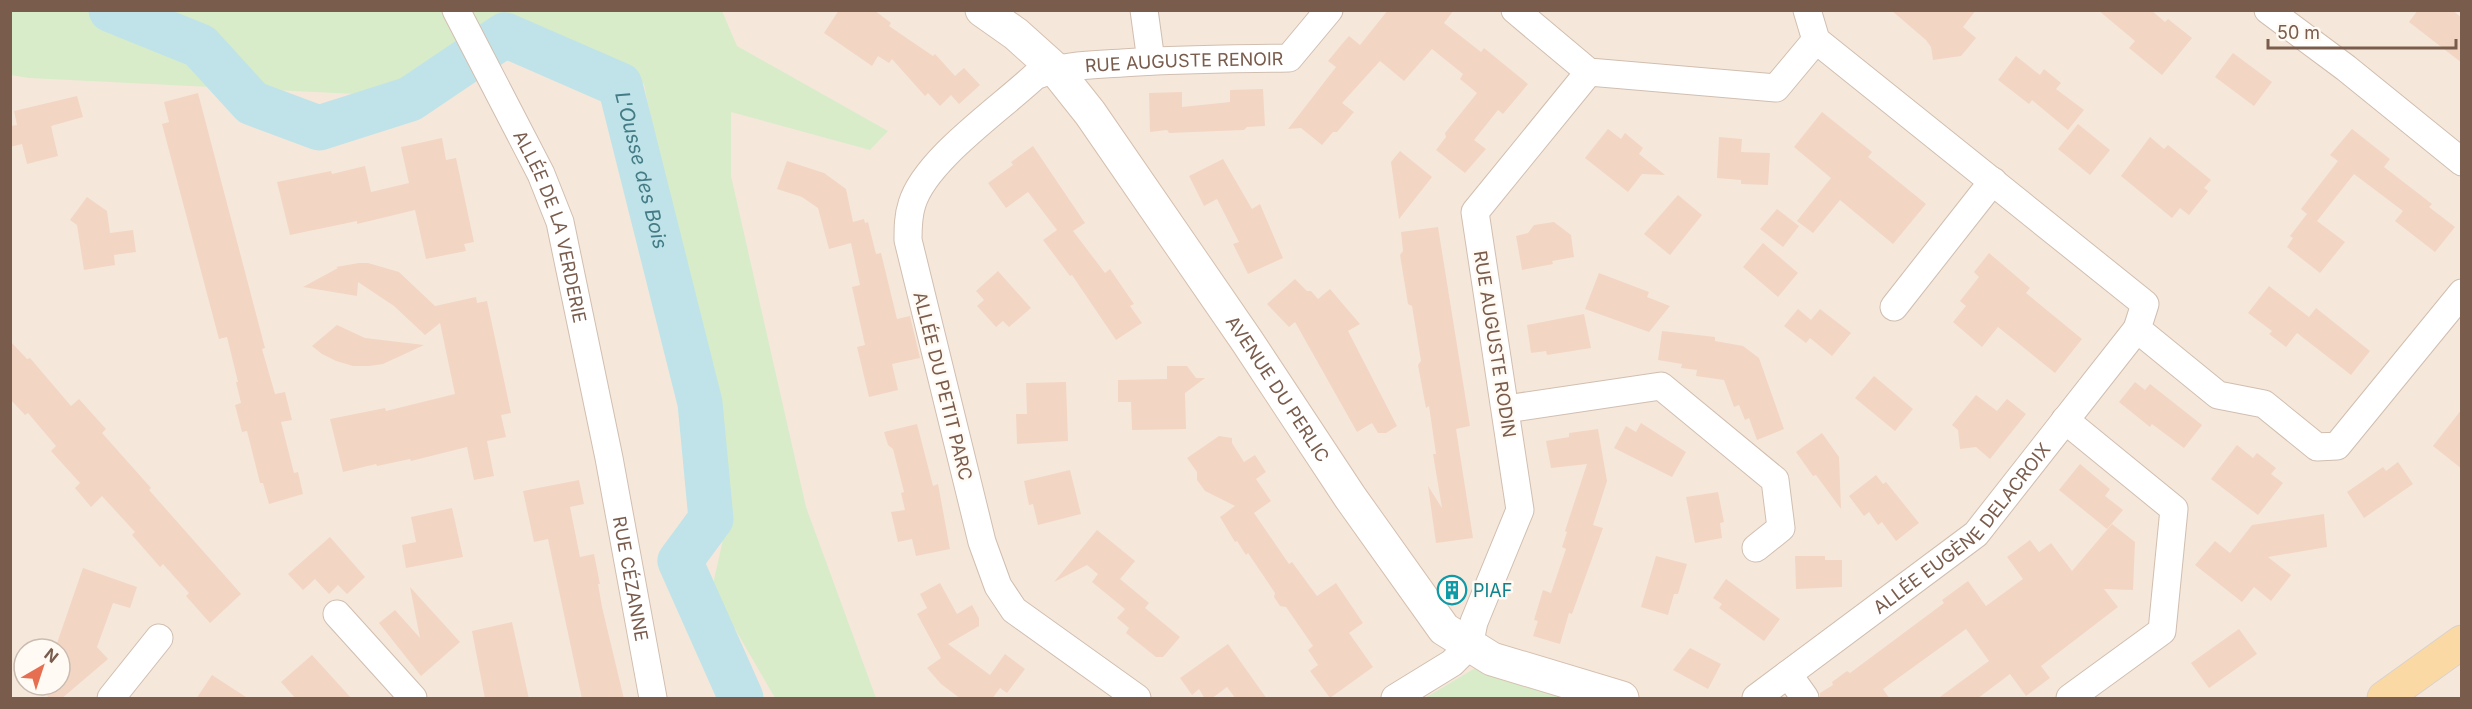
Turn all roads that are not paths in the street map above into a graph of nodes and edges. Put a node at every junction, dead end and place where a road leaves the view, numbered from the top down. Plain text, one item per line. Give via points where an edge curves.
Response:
1 (456, 10) edge
2 (982, 10) edge
3 (1144, 10) edge
4 (1329, 10) edge
5 (1515, 10) edge
6 (1807, 10) edge
7 (2268, 10) edge
8 (1816, 40) junction
9 (1151, 61) junction
10 (1055, 69) junction
11 (1589, 72) junction
12 (2462, 162) edge
13 (1993, 181) junction
14 (2462, 293) edge
15 (1894, 307) dead end
16 (2138, 329) junction
17 (1506, 409) junction
18 (2065, 420) junction
19 (609, 458) joint
20 (1756, 548) dead end
21 (337, 614) dead end
22 (159, 638) dead end
23 (2462, 642) edge
24 (1469, 646) junction
25 (1788, 674) junction
26 (111, 699) edge
27 (412, 699) edge
28 (653, 699) edge
29 (1137, 699) edge
30 (1395, 699) edge
31 (1622, 699) edge
32 (1756, 699) edge
33 (1805, 699) edge
34 (2070, 699) edge
35 (2384, 699) edge

1 - 19 street, ALLÉE DE LA VERDERIE via 541,174 560,222
2 - 10 street, AVENUE DU PERLIC
3 - 9 street
4 - 9 street, RUE AUGUSTE RENOIR via 1289,58
5 - 11 street
6 - 8 street
7 - 12 street
8 - 11 street via 1776,88
8 - 13 street
9 - 10 street, RUE AUGUSTE RENOIR
10 - 24 street, AVENUE DU PERLIC via 1097,123 1444,629
10 - 29 street, ALLÉE DU PETIT PARC via 1035,76 937,162 912,203 908,240 982,542 998,586 1014,610
11 - 17 street, RUE AUGUSTE RODIN via 1475,212
13 - 15 street
13 - 16 street via 2145,304
14 - 16 street via 2337,446 2317,447 2264,404 2218,395
16 - 18 street, ALLÉE EUGÈNE DELACROIX
17 - 20 street via 1662,386 1775,480 1781,528
17 - 24 street, RUE AUGUSTE RODIN via 1520,510 1474,622
18 - 25 street, ALLÉE EUGÈNE DELACROIX via 1976,534
18 - 34 street via 2174,508 2162,631
19 - 28 street, RUE CÉZANNE
21 - 27 street
22 - 26 street
23 - 35 main road
24 - 30 street via 1452,663
24 - 31 street, AVENUE DU PERLIC via 1492,658
25 - 32 street, ALLÉE EUGÈNE DELACROIX
25 - 33 street

